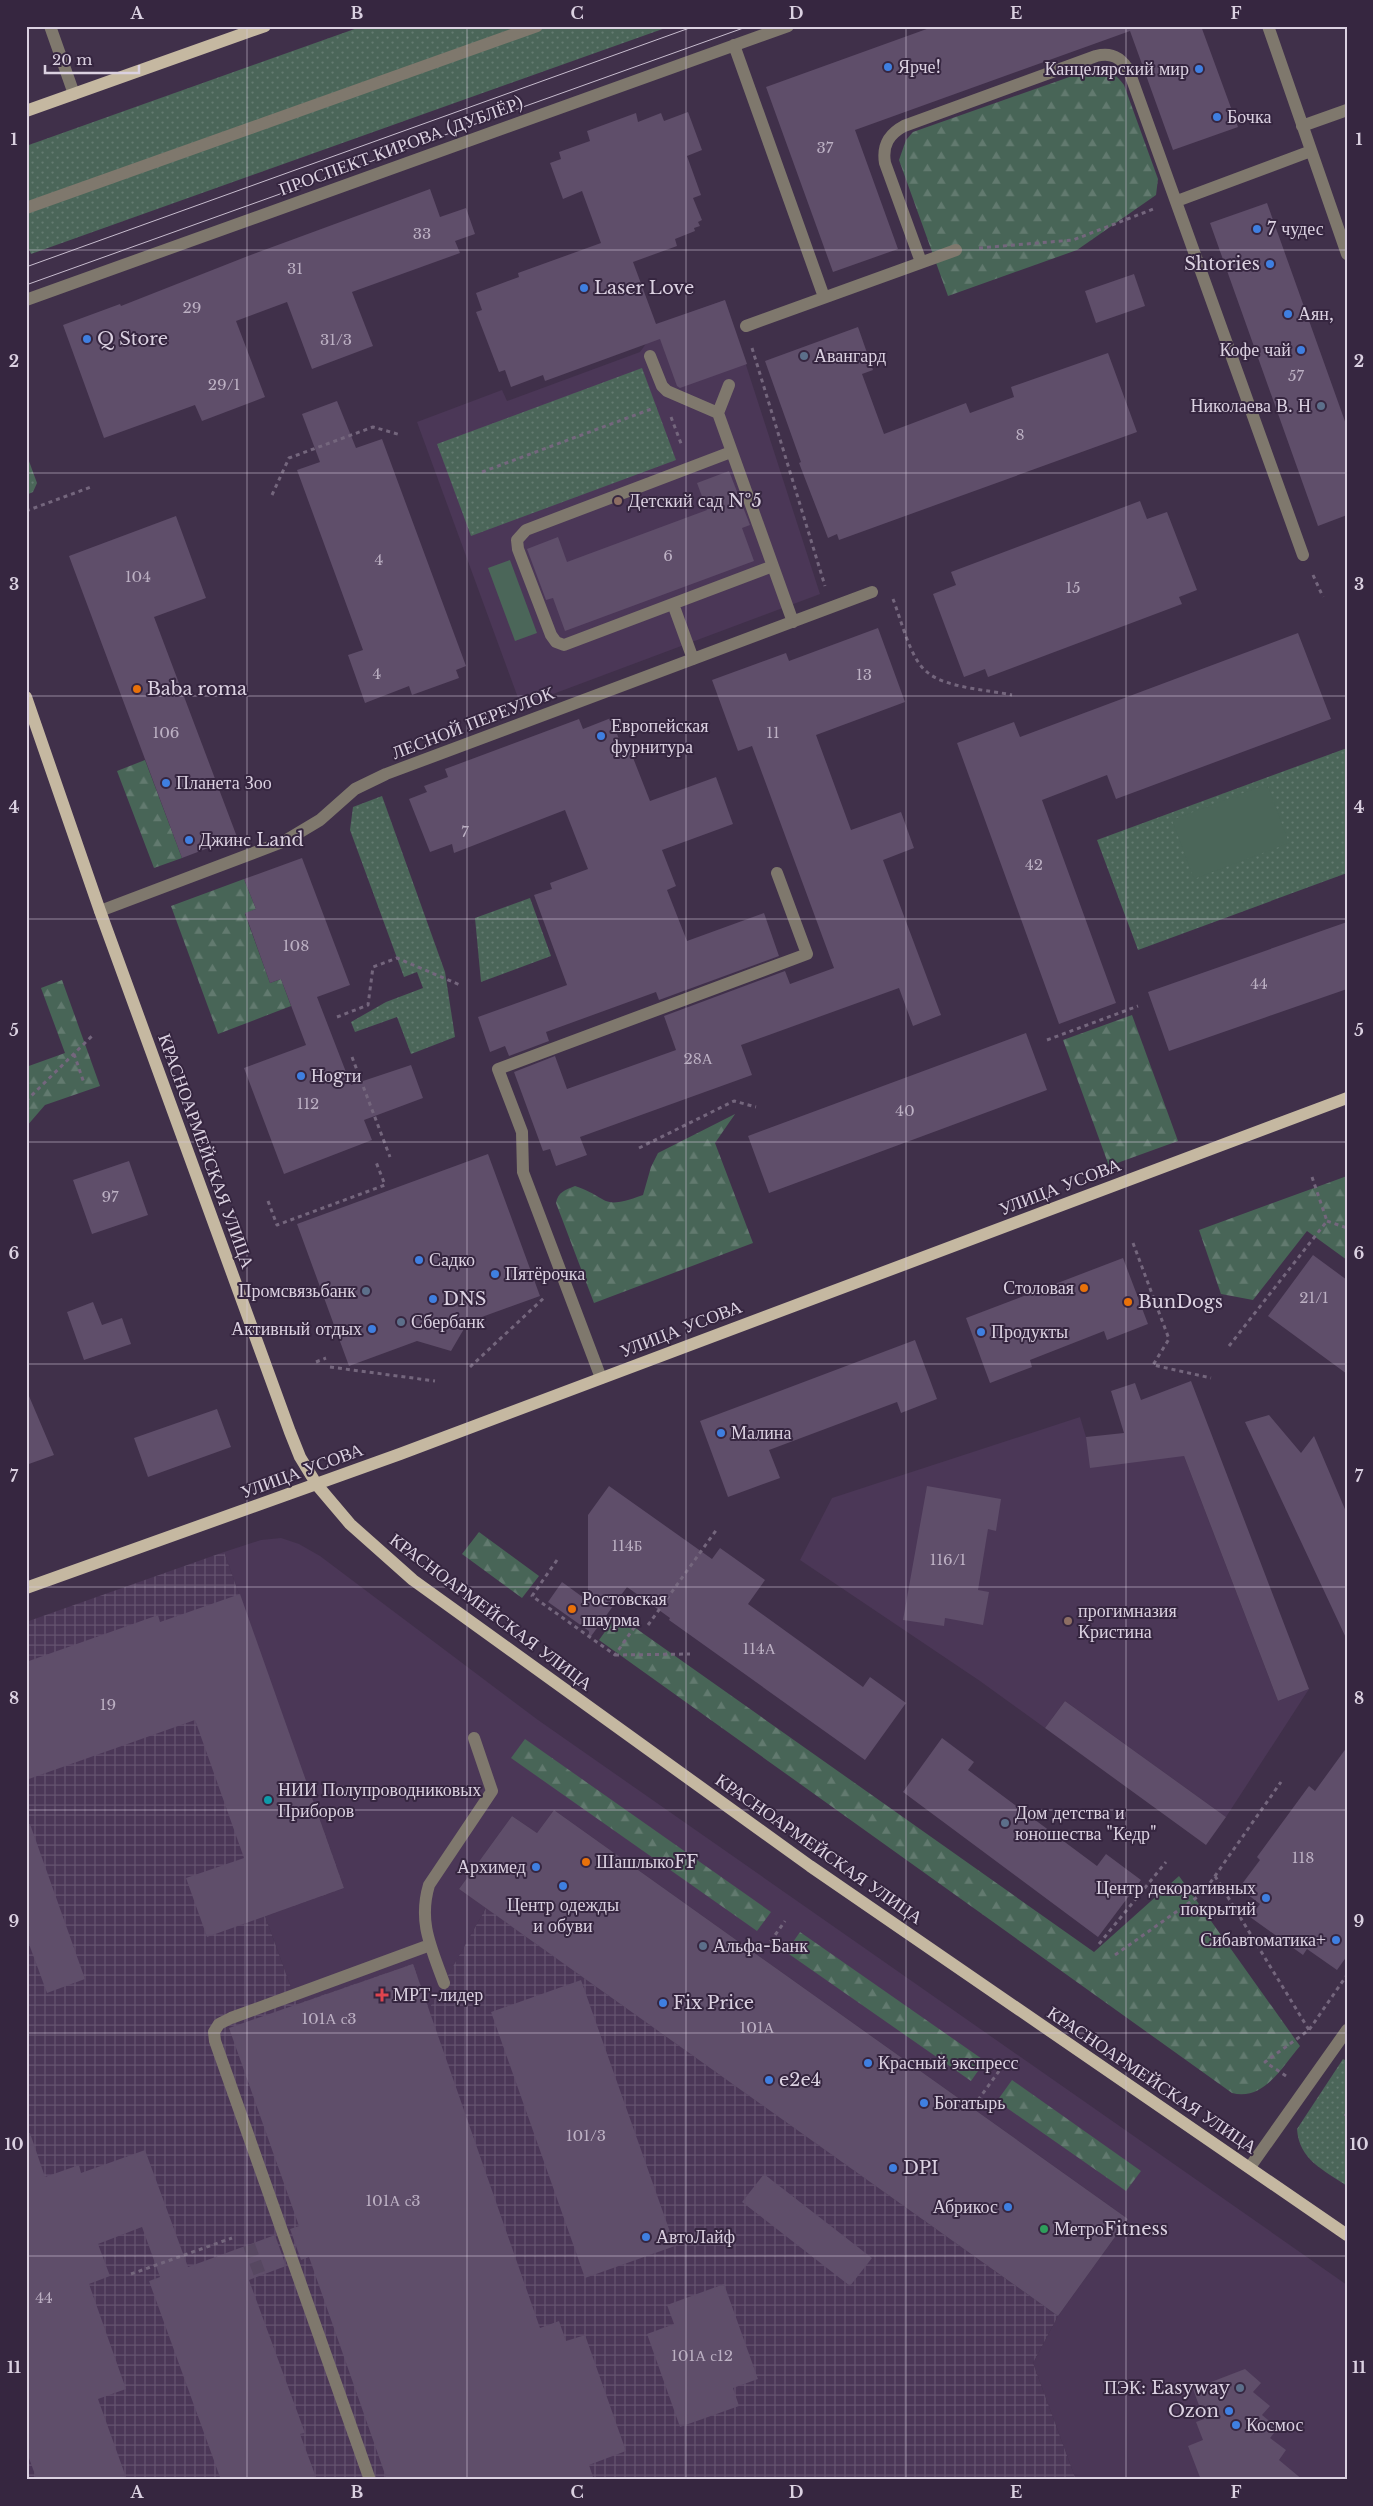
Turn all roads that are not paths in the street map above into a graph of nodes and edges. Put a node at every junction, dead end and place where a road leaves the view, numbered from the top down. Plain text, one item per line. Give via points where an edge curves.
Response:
1 (50, 26) edge
2 (265, 26) edge
3 (537, 26) edge
4 (788, 26) edge
5 (1268, 26) edge
6 (734, 45) junction
7 (74, 94) junction
8 (1347, 110) edge
9 (26, 111) edge
10 (1302, 126) junction
11 (1311, 151) junction
12 (1176, 201) junction
13 (26, 208) edge
14 (956, 250) road end
15 (1347, 254) edge
16 (921, 262) junction
17 (824, 297) junction
18 (26, 300) edge
19 (746, 326) road end
20 (650, 356) dead end
21 (728, 385) dead end
22 (718, 413) junction
23 (731, 452) junction
24 (1303, 555) dead end
25 (773, 566) junction
26 (872, 592) dead end
27 (673, 604) junction
28 (793, 622) junction
29 (693, 659) junction
30 (26, 697) edge
31 (776, 874) dead end
32 (100, 911) junction
33 (1347, 1098) edge
34 (601, 1378) junction
35 (317, 1485) junction
36 (26, 1588) edge
37 (474, 1738) dead end
38 (430, 1946) junction
39 (444, 1982) dead end
40 (1347, 2030) edge
41 (1250, 2168) junction
42 (1347, 2235) edge
43 (370, 2480) edge

1 - 7 street
2 - 7 main road
3 - 13 street
4 - 6 street, ПРОСПЕКТ КИРОВА (ДУБЛЁР)
5 - 10 street
6 - 17 street
6 - 18 street, ПРОСПЕКТ КИРОВА (ДУБЛЁР)
7 - 9 main road
8 - 10 street
10 - 11 street
11 - 12 street
11 - 15 street
12 - 16 street via 1129,70 1119,58 1104,54 904,126 889,136 885,162
12 - 24 street
14 - 16 street
16 - 17 street
17 - 19 street
20 - 22 street via 667,391
21 - 22 street
22 - 23 street
23 - 25 street
23 - 27 street via 526,530 517,540 551,635 560,644 568,644
25 - 27 street
25 - 28 street
26 - 28 street, ЛЕСНОЙ ПЕРЕУЛОК
27 - 29 street
28 - 29 street, ЛЕСНОЙ ПЕРЕУЛОК
29 - 32 street, ЛЕСНОЙ ПЕРЕУЛОК via 386,774 355,789 320,820 285,841
30 - 32 main road, КРАСНОАРМЕЙСКАЯ УЛИЦА
31 - 34 street via 807,954 498,1069 522,1132 523,1172
32 - 35 main road, КРАСНОАРМЕЙСКАЯ УЛИЦА via 290,1432
33 - 34 main road, УЛИЦА УСОВА
34 - 35 main road, УЛИЦА УСОВА
35 - 36 main road, УЛИЦА УСОВА
35 - 41 main road, КРАСНОАРМЕЙСКАЯ УЛИЦА via 350,1524 386,1558 452,1609 818,1872
37 - 38 street via 492,1791 429,1885 424,1902 424,1924
38 - 39 street
38 - 43 street via 231,2018 219,2024 214,2032
40 - 41 street
41 - 42 main road, КРАСНОАРМЕЙСКАЯ УЛИЦА

